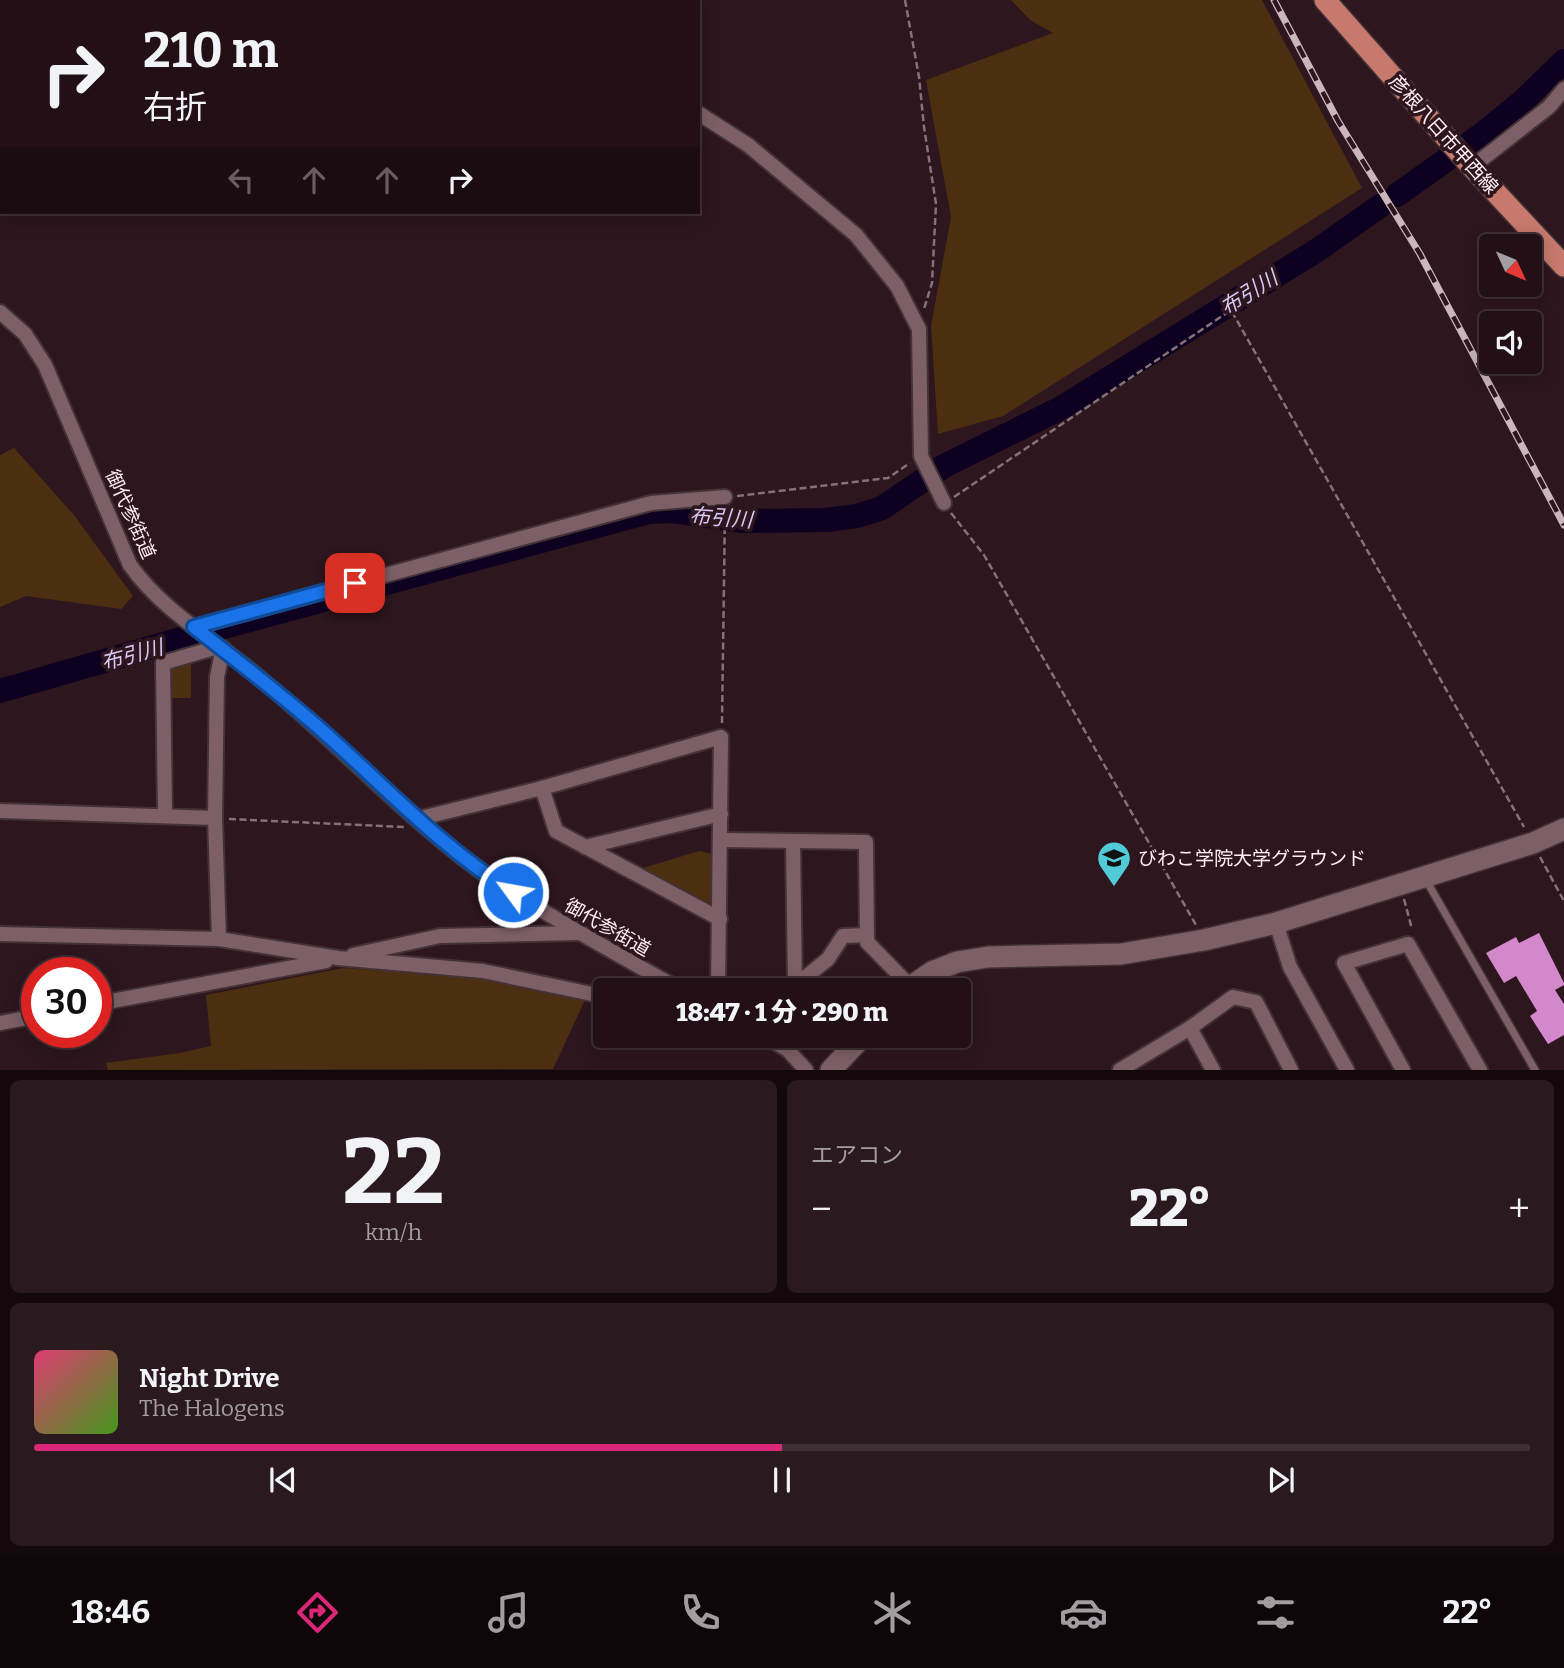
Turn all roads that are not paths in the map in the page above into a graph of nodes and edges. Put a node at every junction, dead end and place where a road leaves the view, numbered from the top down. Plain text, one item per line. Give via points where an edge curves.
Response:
1 (1325, 0) edge
2 (1564, 89) edge
3 (700, 114) edge
4 (1471, 165) junction
5 (1564, 266) edge
6 (0, 312) edge
7 (725, 497) road end
8 (944, 503) road end
9 (197, 629) junction
10 (218, 645) junction
11 (542, 788) junction
12 (0, 811) edge
13 (721, 814) junction
14 (165, 816) junction
15 (215, 818) junction
16 (422, 823) junction
17 (1564, 829) edge
18 (720, 840) junction
19 (793, 841) junction
20 (585, 846) junction
21 (1424, 876) junction
22 (720, 919) junction
23 (1276, 923) junction
24 (581, 933) junction
25 (0, 934) edge
26 (867, 936) junction
27 (219, 939) junction
28 (338, 958) junction
29 (660, 978) edge
30 (719, 978) edge
31 (792, 978) edge
32 (804, 978) edge
33 (899, 978) edge
34 (923, 978) edge
35 (593, 993) edge
36 (112, 1001) edge
37 (21, 1019) edge
38 (0, 1023) edge
39 (1190, 1028) junction
40 (785, 1048) edge
41 (851, 1048) edge
42 (1128, 1067) edge
43 (806, 1069) edge
44 (831, 1069) edge
45 (1213, 1069) edge
46 (1291, 1069) edge
47 (1347, 1069) edge
48 (1402, 1069) edge
49 (1480, 1069) edge
50 (1535, 1069) edge

1 - 4 main road, 彦根八日市甲西線
2 - 4 street via 1549,107
3 - 8 street via 748,145 856,234 897,286 919,328 923,459
4 - 5 main road, 彦根八日市甲西線
6 - 9 street, 御代参街道 via 24,334 45,365 130,565 144,586
7 - 9 street via 651,503
9 - 10 street, 御代参街道
10 - 14 street via 163,663
10 - 15 street
10 - 16 street, 御代参街道 via 319,728
11 - 13 street via 721,737
11 - 16 street
11 - 20 street via 556,831
12 - 14 street
13 - 18 street
13 - 20 street
14 - 15 street
15 - 27 street
16 - 24 street, 御代参街道 via 481,872
17 - 21 street
18 - 19 street
18 - 22 street
19 - 26 street via 866,842
19 - 31 street
20 - 22 street
21 - 23 street
21 - 50 lane
22 - 30 street
23 - 34 street via 1121,954 988,957 957,962
23 - 47 street via 1290,967
24 - 28 street via 440,936
24 - 29 street, 御代参街道
25 - 27 street
26 - 32 street via 843,936 828,959
26 - 33 street via 867,942
27 - 28 street
28 - 35 street via 483,971
28 - 36 street
37 - 38 street
39 - 42 street
39 - 45 street
39 - 46 street via 1233,997 1256,1002
40 - 43 street
41 - 44 street
48 - 49 street via 1344,963 1408,944

